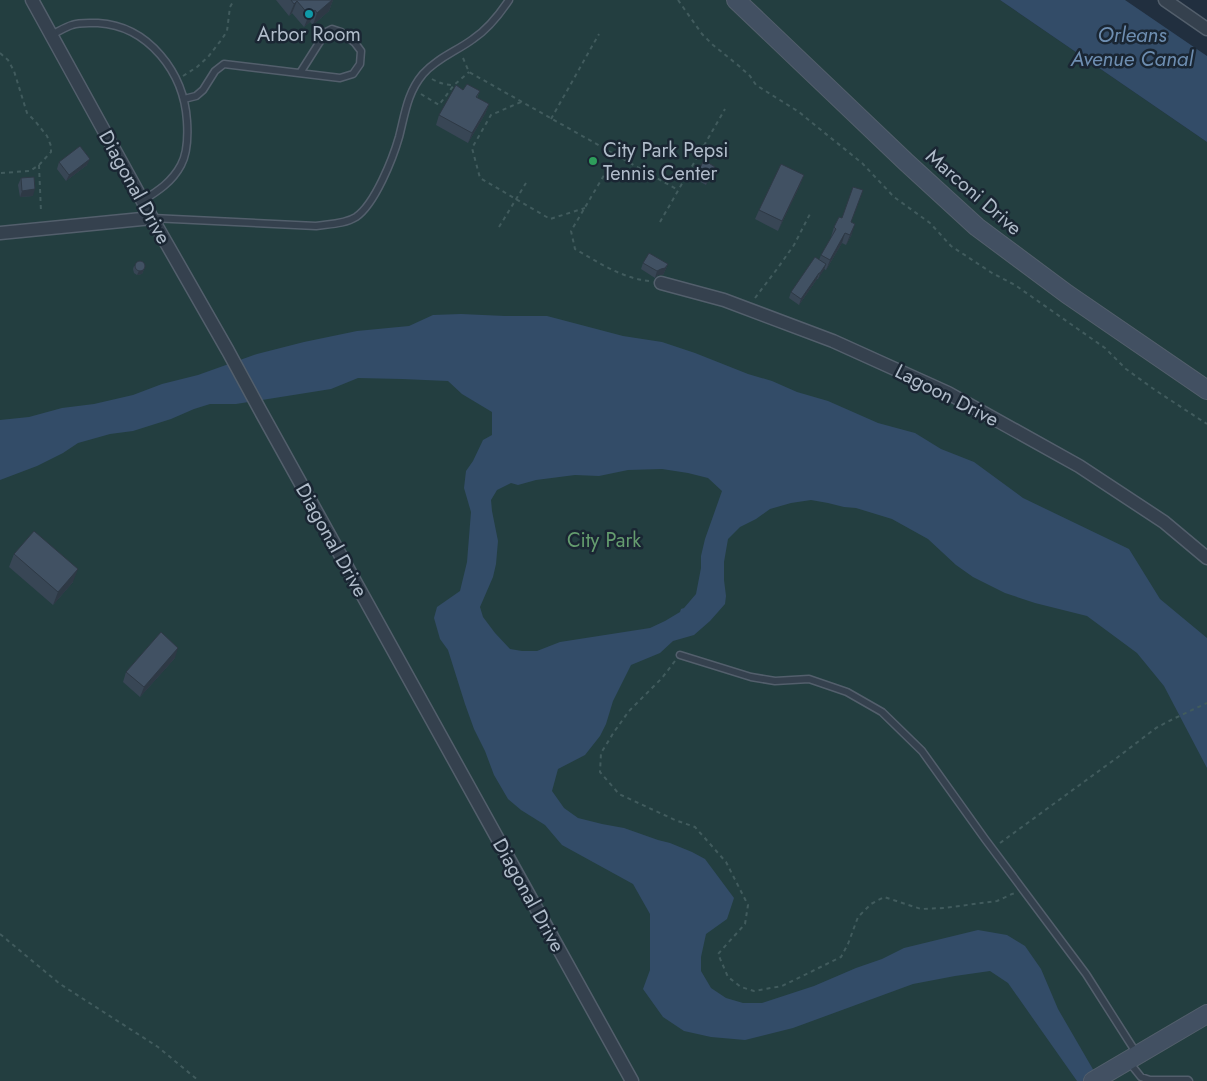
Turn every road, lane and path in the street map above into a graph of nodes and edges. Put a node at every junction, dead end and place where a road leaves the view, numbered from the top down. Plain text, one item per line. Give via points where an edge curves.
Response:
1 (32, 0) edge
2 (234, 0) edge
3 (509, 0) edge
4 (678, 0) edge
5 (736, 0) edge
6 (1166, 0) edge
7 (1207, 29) edge
8 (599, 34) dead end
9 (51, 35) junction
10 (0, 53) edge
11 (463, 58) dead end
12 (469, 72) junction
13 (300, 73) junction
14 (430, 78) dead end
15 (177, 80) junction
16 (454, 85) junction
17 (418, 93) dead end
18 (184, 99) junction
19 (521, 102) junction
20 (725, 109) dead end
21 (551, 119) junction
22 (616, 155) junction
23 (39, 165) junction
24 (0, 172) edge
25 (526, 183) dead end
26 (678, 190) junction
27 (516, 199) junction
28 (142, 201) junction
29 (585, 208) junction
30 (41, 212) dead end
31 (811, 212) dead end
32 (152, 218) junction
33 (660, 222) dead end
34 (500, 227) dead end
35 (0, 233) edge
36 (661, 282) joint
37 (747, 308) junction
38 (1207, 390) edge
39 (1207, 424) edge
40 (1207, 558) edge
41 (680, 655) joint
42 (1207, 703) edge
43 (992, 848) junction
44 (1024, 892) junction
45 (0, 934) edge
46 (1207, 1014) edge
47 (1132, 1058) junction
48 (1100, 1077) edge
49 (200, 1081) edge
50 (632, 1081) edge
51 (1189, 1081) edge

1 - 9 street, Diagonal Drive
2 - 15 path via 227,31 218,44 208,58
3 - 32 lane via 491,25 445,56 417,82 408,98 392,159 378,189 364,210 355,217 338,224 302,225
4 - 39 path via 702,34 756,85 799,112 862,163 894,197 930,223 951,246 1015,285 1106,348 1126,369
5 - 38 street, Marconi Drive via 977,227 1067,294
6 - 7 street
8 - 21 path
9 - 15 lane via 87,22 124,28 157,51
9 - 28 street, Diagonal Drive
10 - 23 path via 14,71 27,113 47,136 51,146 51,152
11 - 12 path
12 - 16 path
12 - 19 path
13 - 13 lane via 340,78 353,74 360,64 360,51 355,43 332,29 326,32
13 - 18 lane via 224,64 215,71 203,90
14 - 16 path
15 - 18 lane
16 - 17 path via 439,105
18 - 28 lane via 188,134 186,153 172,179
19 - 21 path
19 - 27 path via 491,115 472,148 480,178
20 - 26 path
21 - 22 path
22 - 26 path
22 - 29 path
23 - 24 path via 30,171
23 - 30 path
25 - 27 path
26 - 33 path
27 - 29 path via 550,219
27 - 34 path
28 - 32 street, Diagonal Drive
29 - 36 path via 571,231 575,249 637,280
31 - 37 path via 794,245
32 - 35 street
32 - 50 street, Diagonal Drive
36 - 37 street, Lagoon Drive
37 - 40 street, Lagoon Drive via 833,341 948,393 1079,466 1164,522
41 - 43 lane via 751,677 775,681 809,679 847,692 882,712 922,751
41 - 44 path via 614,732 601,753 600,772 619,794 695,827 726,862 748,905 745,924 718,954 728,977 741,987 754,991 782,986 841,957 858,917 871,904 884,898 921,909 997,901
42 - 43 path via 1156,728
43 - 44 lane
44 - 47 lane via 1086,974
45 - 49 path via 60,984 158,1047
46 - 47 street
47 - 48 street
47 - 51 lane via 1141,1077

